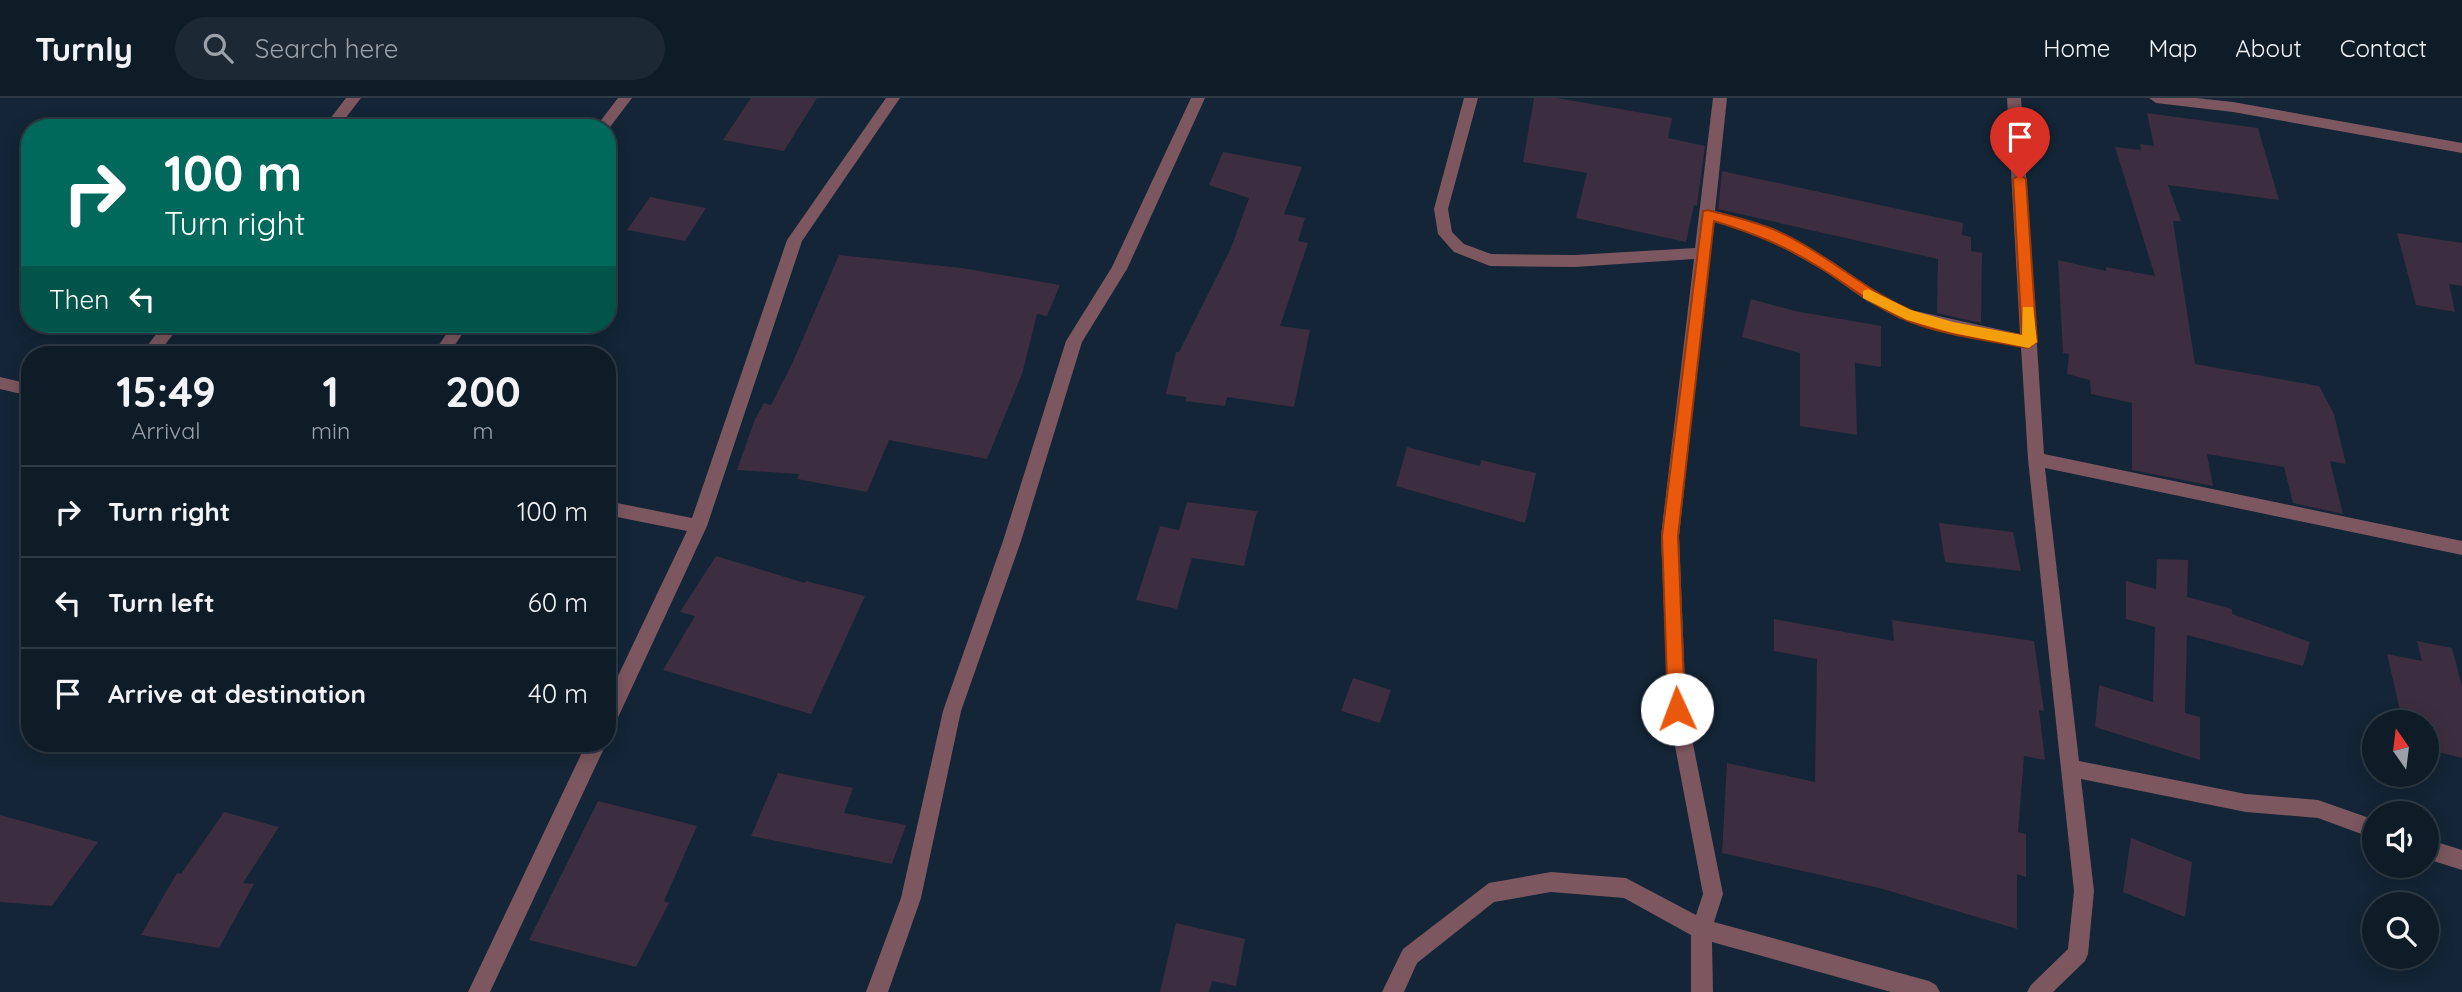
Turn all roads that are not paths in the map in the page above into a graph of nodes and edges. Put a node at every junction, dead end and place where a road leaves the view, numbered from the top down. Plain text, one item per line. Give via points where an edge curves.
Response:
1 (354, 98) edge
2 (625, 98) edge
3 (892, 98) edge
4 (1198, 98) edge
5 (1471, 98) edge
6 (1720, 98) edge
7 (2014, 98) edge
8 (2156, 98) edge
9 (337, 119) edge
10 (609, 119) edge
11 (2462, 148) edge
12 (1708, 214) junction
13 (1703, 253) junction
14 (2029, 342) junction
15 (0, 383) edge
16 (21, 388) edge
17 (2036, 459) junction
18 (616, 510) edge
19 (698, 527) junction
20 (2462, 548) edge
21 (616, 701) edge
22 (592, 752) edge
23 (2069, 768) junction
24 (2362, 825) edge
25 (2439, 853) edge
26 (2462, 860) edge
27 (1700, 929) junction
28 (479, 992) edge
29 (877, 992) edge
30 (1393, 992) edge
31 (1702, 992) edge
32 (1929, 992) edge
33 (2038, 992) edge

1 - 9 street
2 - 10 street
3 - 19 street via 795,240
4 - 29 street via 1119,269 1074,341 1012,541 952,711 911,898
5 - 13 street via 1441,209 1445,234 1459,248 1490,260 1575,261
6 - 12 street
7 - 14 street
8 - 11 street via 2233,107
12 - 13 street
12 - 14 street via 1769,233 1907,315
13 - 27 street via 1670,536 1677,709 1713,894
14 - 17 street
15 - 16 street
17 - 20 street
17 - 23 street
18 - 19 street
19 - 21 street
22 - 28 street
23 - 24 street via 2246,803 2318,809
23 - 33 street via 2084,891 2078,954
25 - 26 street
27 - 30 street via 1626,888 1552,882 1489,893 1410,956
27 - 31 street
27 - 32 street

